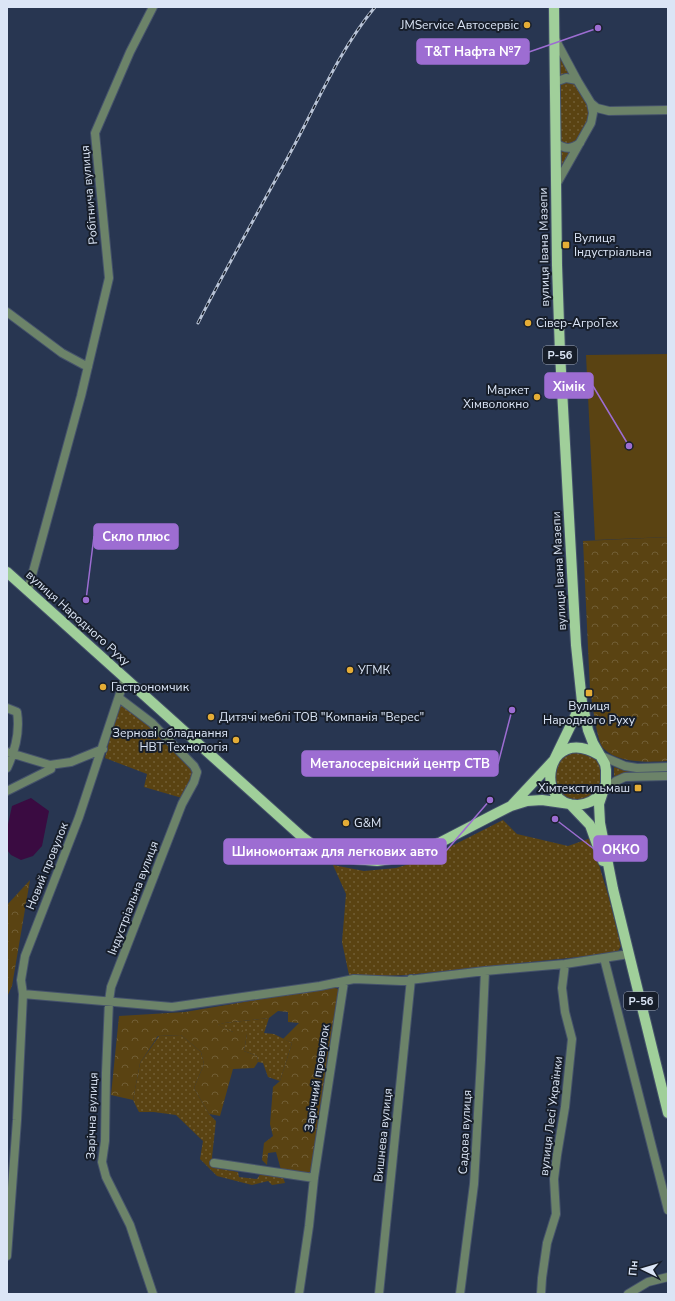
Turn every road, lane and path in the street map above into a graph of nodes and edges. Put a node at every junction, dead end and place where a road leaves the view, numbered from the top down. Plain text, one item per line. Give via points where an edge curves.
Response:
1 (153, 7) edge
2 (554, 7) edge
3 (554, 36) junction
4 (577, 80) junction
5 (555, 82) junction
6 (591, 103) junction
7 (668, 110) edge
8 (609, 111) junction
9 (591, 123) junction
10 (556, 143) junction
11 (581, 143) junction
12 (556, 185) junction
13 (7, 312) edge
14 (88, 367) junction
15 (7, 572) edge
16 (28, 590) junction
17 (125, 678) junction
18 (119, 698) junction
19 (582, 702) junction
20 (7, 708) edge
21 (103, 749) junction
22 (10, 752) edge
23 (599, 755) junction
24 (554, 760) junction
25 (50, 765) junction
26 (668, 767) edge
27 (7, 768) edge
28 (668, 776) edge
29 (604, 790) junction
30 (7, 791) edge
31 (570, 804) junction
32 (511, 806) junction
33 (613, 889) junction
34 (629, 954) junction
35 (604, 958) junction
36 (565, 964) junction
37 (485, 971) junction
38 (411, 979) junction
39 (344, 982) junction
40 (23, 994) junction
41 (109, 1001) junction
42 (668, 1113) edge
43 (214, 1163) dead end
44 (314, 1178) junction
45 (668, 1210) edge
46 (7, 1256) edge
47 (668, 1277) edge
48 (152, 1294) edge
49 (299, 1294) edge
50 (379, 1294) edge
51 (460, 1294) edge
52 (541, 1294) edge
53 (628, 1294) edge

1 - 14 street, Робітнича вулиця via 130,52 96,133 109,278
2 - 3 main road, вулиця Івана Мазепи / Р-56
3 - 4 street
3 - 5 main road, вулиця Івана Мазепи / Р-56
4 - 5 street via 566,78
4 - 6 street
5 - 10 main road, вулиця Івана Мазепи / Р-56
6 - 8 street
6 - 9 street
7 - 8 street
8 - 9 street
9 - 11 street
10 - 11 street via 563,148
10 - 12 main road, вулиця Івана Мазепи / Р-56
11 - 12 street
12 - 19 main road, вулиця Івана Мазепи / Р-56 via 560,353 576,645
13 - 14 street via 62,353
14 - 16 street, Робітнича вулиця
15 - 16 main road, вулиця Народного Руху
16 - 17 main road, вулиця Народного Руху
17 - 18 street, Новий провулок
17 - 32 main road, вулиця Народного Руху via 301,836 330,853 377,861 405,857 441,842
18 - 21 street, Новий провулок
18 - 41 street, Індустріальна вулиця via 152,723 197,772 182,804 111,987
19 - 23 main road, вулиця Івана Мазепи / Р-56 via 588,730
19 - 24 main road, Р-56
20 - 22 street via 17,712 19,721
21 - 25 street via 70,762
21 - 40 street, Новий провулок via 25,956 21,980
22 - 25 street
22 - 27 street
23 - 24 main road via 589,749 572,747
23 - 26 street via 625,766
23 - 29 main road, Р-56 via 605,764 607,777
24 - 31 main road, Р-56 via 550,770 550,783 558,797
24 - 32 main road, вулиця Народного Руху
25 - 30 street via 51,769
28 - 29 street via 625,777
29 - 31 main road via 592,802
29 - 33 main road, Р-56 via 599,804 600,823
31 - 32 main road, вулиця Народного Руху via 542,800
31 - 33 main road, Р-56 via 590,825
33 - 34 main road, Р-56
34 - 35 street
34 - 42 main road, Р-56
35 - 36 street
35 - 45 street
36 - 37 street
36 - 52 street, вулиця Лесі Українки via 562,988 572,1039 554,1179 556,1214 547,1243
37 - 38 street
37 - 51 street, Садова вулиця via 474,1184
38 - 39 street
38 - 50 street, Вишнева вулиця
39 - 41 street via 172,1007
39 - 44 street, Зарічний провулок
40 - 41 street
40 - 46 street, Новий провулок
41 - 48 street, Зарічна вулиця via 105,1141 102,1162 106,1177 130,1225
43 - 44 street
44 - 49 street, Зарічний провулок
47 - 53 street via 648,1282

